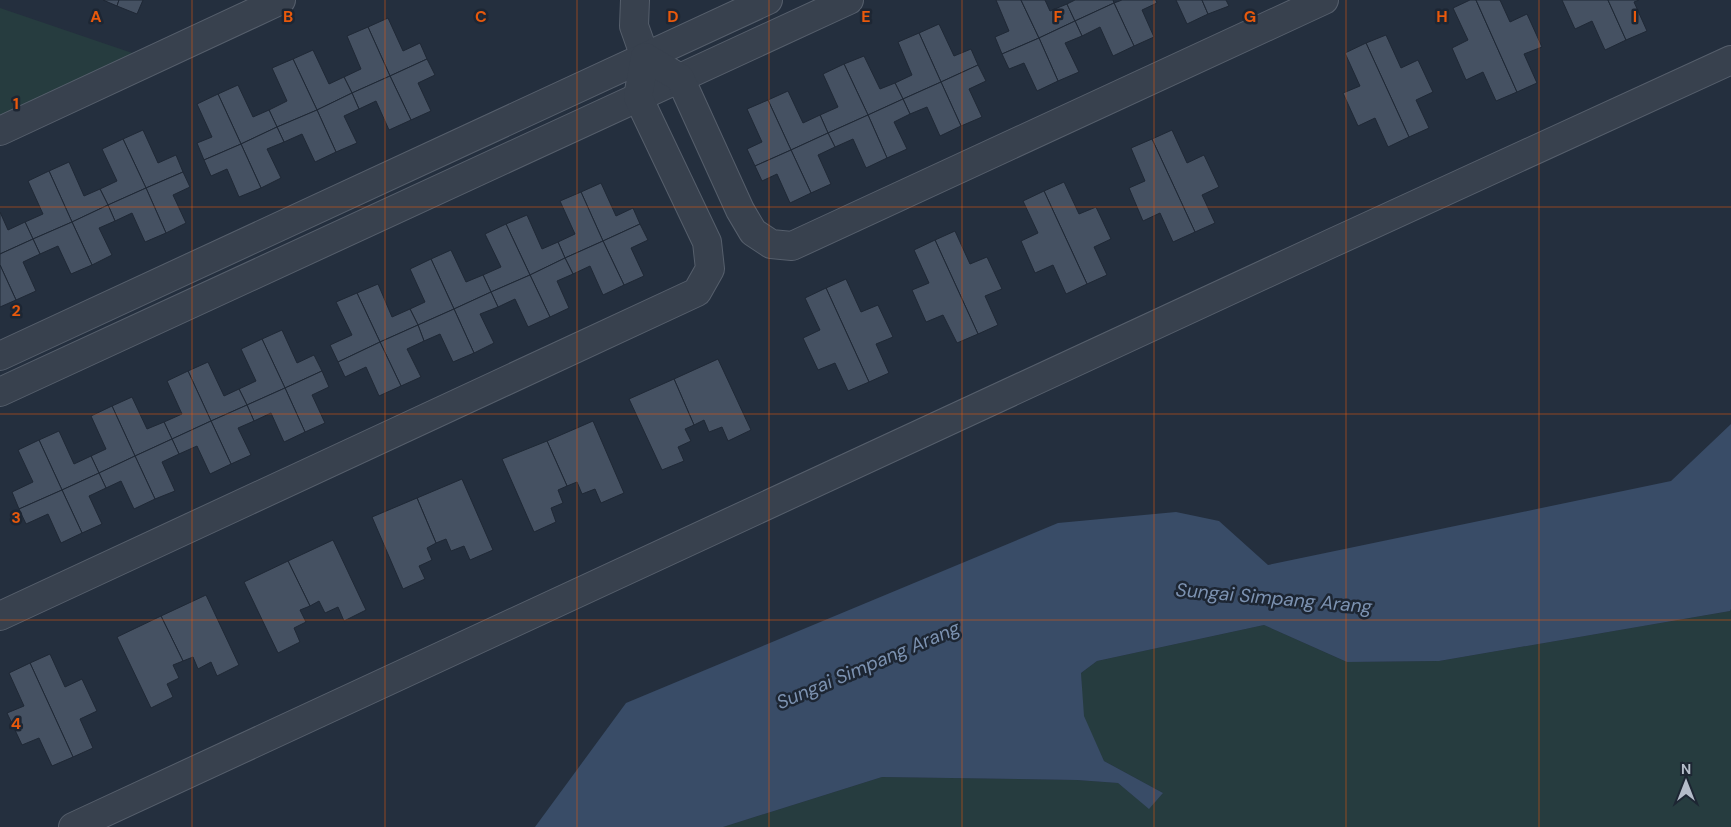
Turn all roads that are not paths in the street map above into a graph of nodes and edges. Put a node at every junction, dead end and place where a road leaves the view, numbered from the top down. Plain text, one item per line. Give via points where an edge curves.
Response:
1 (281, 0) edge
2 (636, 0) edge
3 (768, 0) edge
4 (849, 0) edge
5 (1324, 0) edge
6 (645, 57) junction
7 (1731, 60) edge
8 (680, 78) junction
9 (638, 98) junction
10 (0, 131) edge
11 (0, 356) edge
12 (0, 392) edge
13 (0, 616) edge
14 (73, 827) edge

1 - 10 street
2 - 6 street via 634,26
3 - 6 street
4 - 8 street
5 - 8 street via 792,246 770,244 753,232
6 - 8 street
6 - 9 street
6 - 11 street
7 - 14 street
8 - 9 street
9 - 12 street
9 - 13 street via 707,242 710,269 697,292

